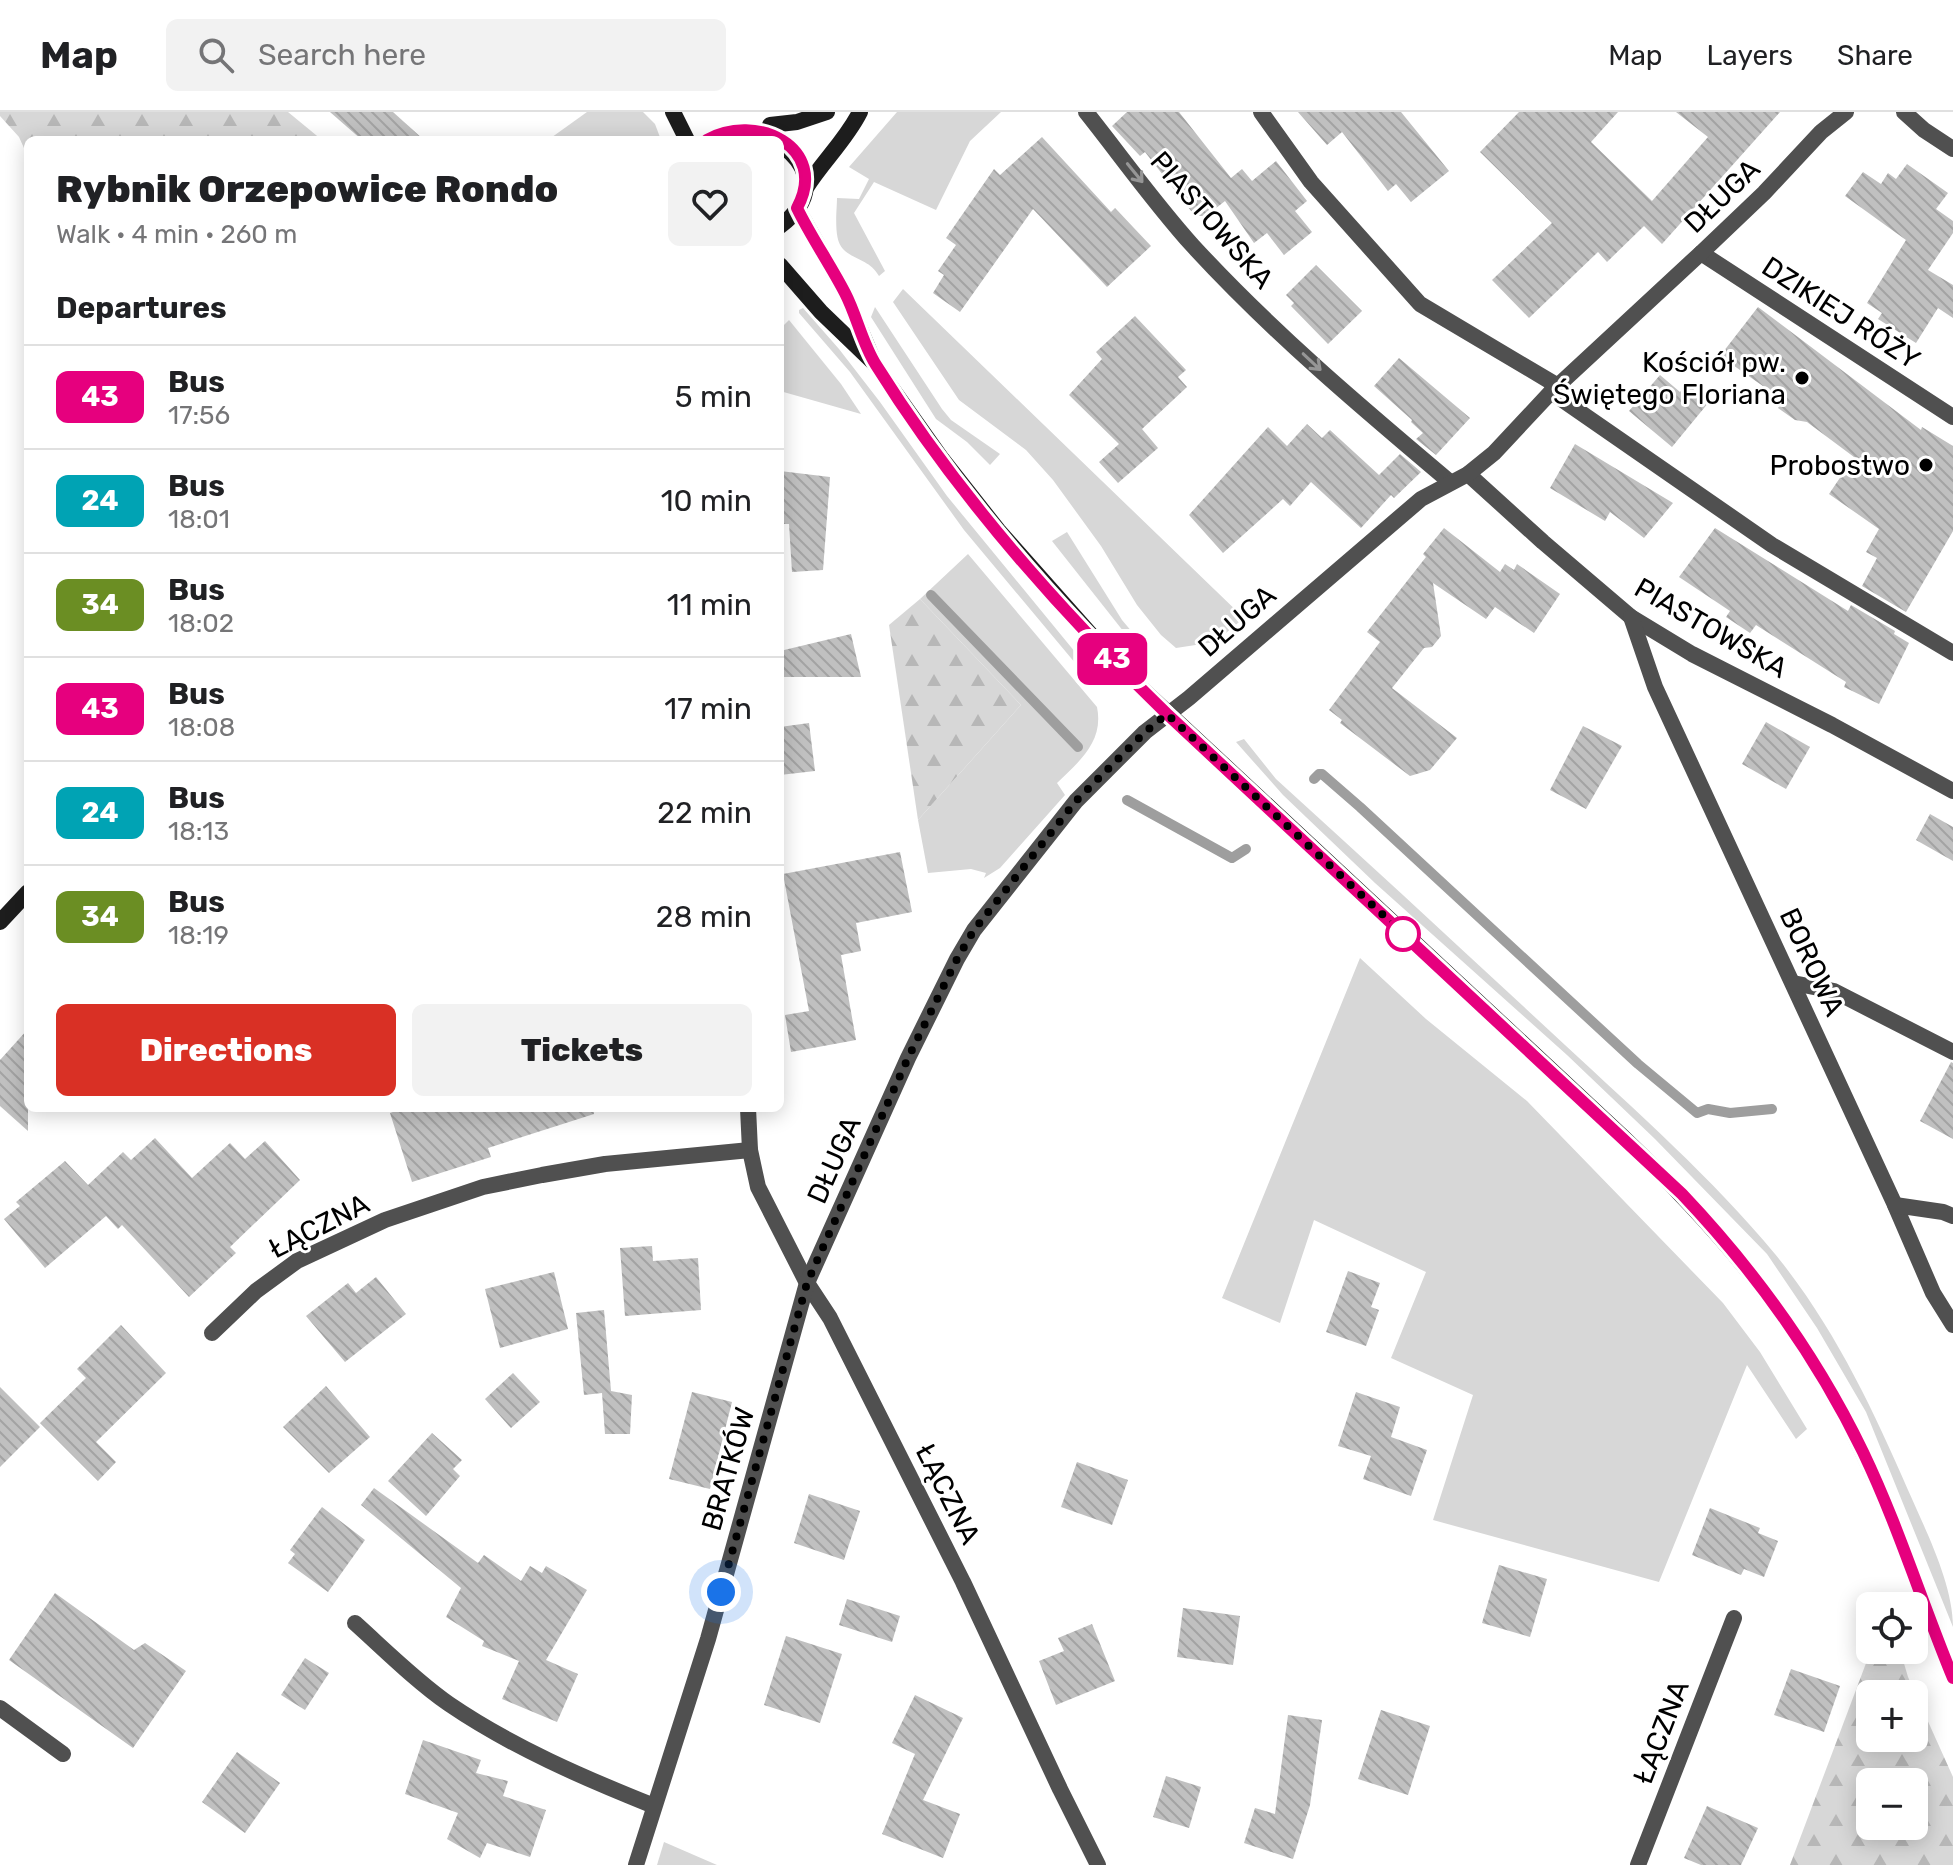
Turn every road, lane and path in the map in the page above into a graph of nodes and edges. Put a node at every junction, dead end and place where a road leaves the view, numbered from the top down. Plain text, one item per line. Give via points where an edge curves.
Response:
1 (673, 112) edge
2 (827, 112) edge
3 (860, 112) edge
4 (1086, 112) edge
5 (1261, 112) edge
6 (1846, 112) edge
7 (1904, 112) edge
8 (770, 125) junction
9 (685, 136) edge
10 (712, 136) edge
11 (1953, 149) edge
12 (805, 189) junction
13 (797, 208) junction
14 (784, 222) edge
15 (1701, 253) junction
16 (784, 270) edge
17 (874, 363) junction
18 (1555, 389) junction
19 (1953, 417) edge
20 (1468, 474) junction
21 (1450, 482) junction
22 (1631, 617) junction
23 (1953, 653) edge
24 (1167, 714) junction
25 (1953, 791) edge
26 (24, 896) edge
27 (0, 922) edge
28 (1793, 983) junction
29 (1953, 1052) edge
30 (748, 1112) edge
31 (750, 1150) junction
32 (1895, 1205) junction
33 (1953, 1216) edge
34 (807, 1283) junction
35 (1953, 1325) edge
36 (212, 1333) dead end
37 (1734, 1618) dead end
38 (355, 1623) dead end
39 (1953, 1678) edge
40 (0, 1708) edge
41 (63, 1754) dead end
42 (654, 1806) junction
43 (636, 1865) edge
44 (1098, 1865) edge
45 (1638, 1865) edge

1 - 9 main road
2 - 8 main road
3 - 12 main road
4 -> 21 street, PIASTOWSKA via 1191,244 1247,301
5 - 18 street via 1311,182 1420,304
6 - 15 street, DŁUGA
7 - 11 street
8 - 10 main road via 742,119
8 - 12 main road via 796,146 805,167
12 - 13 main road
13 - 14 main road
13 - 17 main road via 845,293
15 - 18 street, DŁUGA
15 - 19 street, DZIKIEJ RÓŻY
16 - 17 main road
17 - 24 main road via 1006,540
18 - 20 street, DŁUGA
18 - 23 street via 1772,545
20 - 21 street, DŁUGA
20 - 22 street, PIASTOWSKA
21 - 24 street, DŁUGA via 1421,499
22 - 25 street, PIASTOWSKA
22 - 28 street, BOROWA via 1655,687
24 - 34 street, DŁUGA via 1076,801 974,930 908,1058
24 - 39 main road via 1623,1137 1757,1279 1807,1350 1862,1451
26 - 27 main road
28 - 29 street via 1834,991
28 - 32 street, BOROWA
30 - 31 street, ŁĄCZNA
31 - 34 street, ŁĄCZNA via 758,1187
31 - 36 street, ŁĄCZNA via 542,1175 483,1187 385,1220 297,1261
32 - 33 street
32 - 35 street, BOROWA via 1933,1293
34 - 42 street, BRATKÓW via 711,1627
34 - 44 street, ŁĄCZNA via 830,1318 963,1582
37 - 45 street, ŁĄCZNA
38 - 42 street via 465,1714 584,1778
40 - 41 street
42 - 43 street, BRATKÓW

